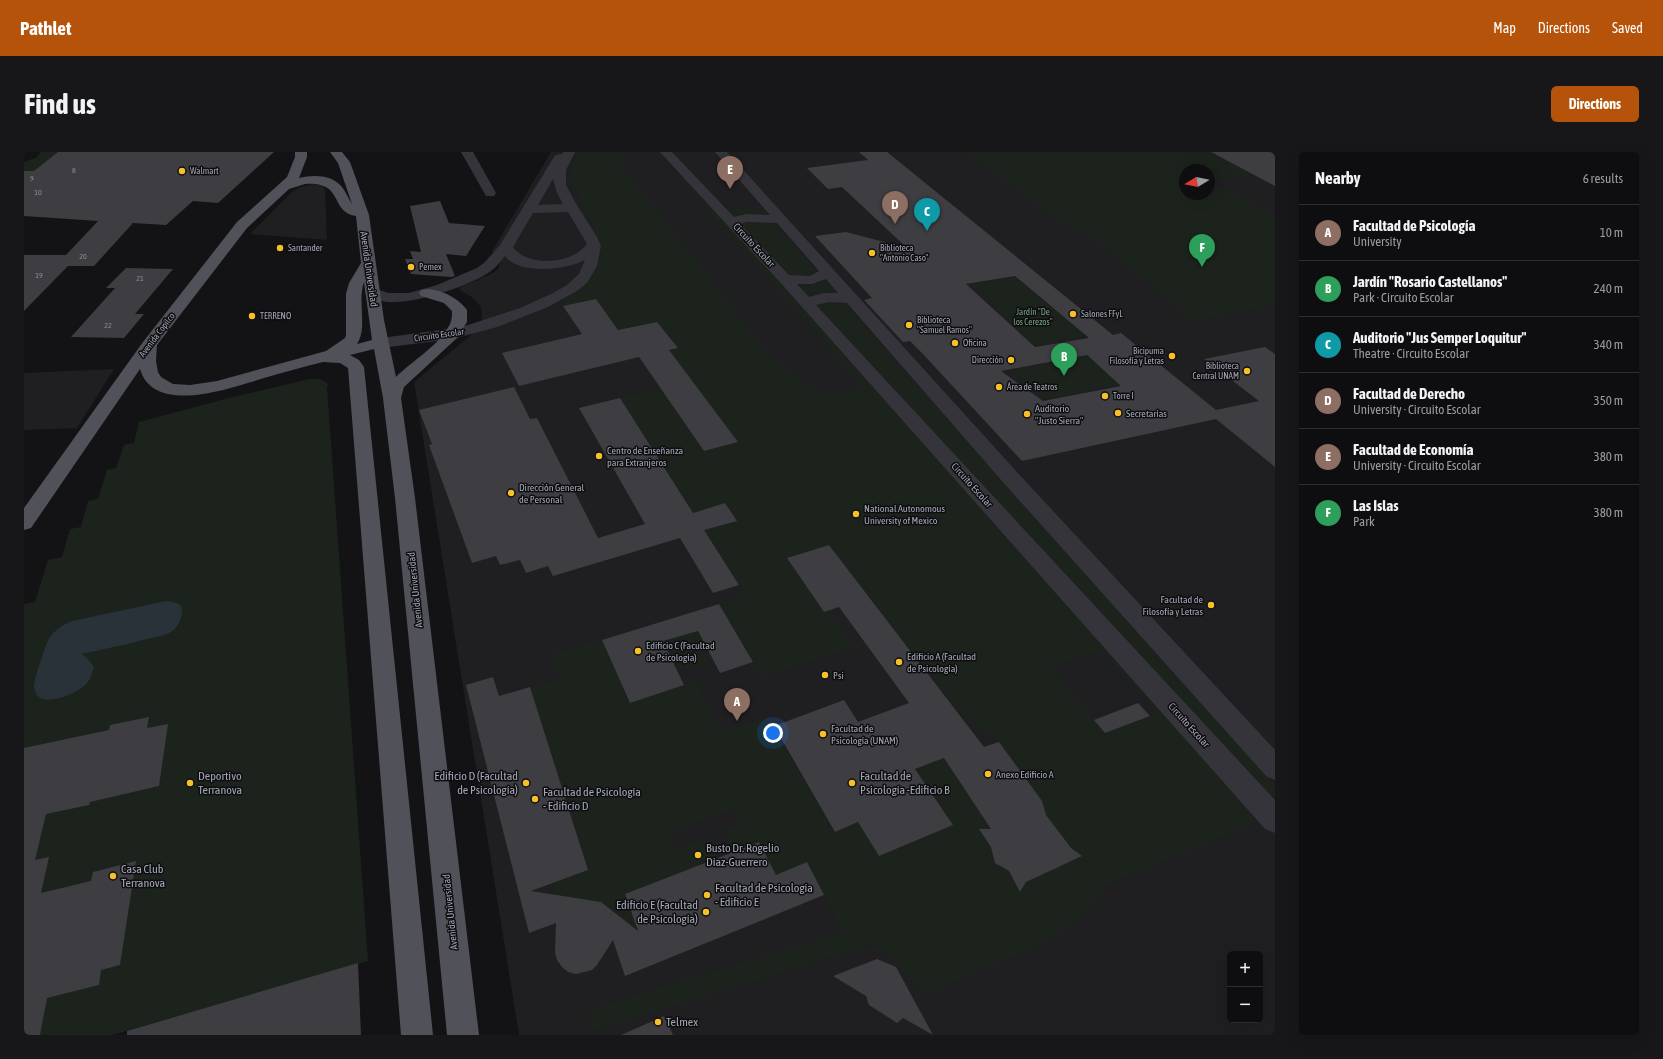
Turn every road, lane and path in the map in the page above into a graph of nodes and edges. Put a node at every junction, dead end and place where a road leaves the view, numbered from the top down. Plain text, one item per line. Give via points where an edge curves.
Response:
1 (336, 152) edge
2 (467, 152) edge
3 (563, 152) edge
4 (569, 152) edge
5 (666, 152) edge
6 (721, 152) edge
7 (304, 154) edge
8 (285, 186) junction
9 (490, 193) dead end
10 (573, 208) junction
11 (529, 209) junction
12 (733, 213) junction
13 (362, 215) junction
14 (780, 219) junction
15 (594, 245) junction
16 (506, 247) junction
17 (368, 264) junction
18 (828, 273) junction
19 (785, 279) junction
20 (372, 292) junction
21 (426, 293) junction
22 (851, 299) junction
23 (807, 303) junction
24 (453, 334) junction
25 (382, 343) junction
26 (148, 345) junction
27 (323, 357) junction
28 (392, 398) junction
29 (24, 523) edge
30 (1275, 768) edge
31 (1275, 820) edge
32 (418, 1035) edge
33 (463, 1035) edge

1 - 13 main road, Avenida Universidad via 344,162
2 - 9 street
3 - 11 street
4 - 10 street via 561,165 559,178
5 - 12 street, Circuito Escolar via 713,202
6 - 14 street via 754,199
7 - 8 main road, Avenida Copilco
8 - 13 main road via 315,180 328,182 337,189 342,201 349,208
8 - 26 main road, Avenida Copilco via 242,225
10 - 11 street
10 - 15 street
11 - 16 street
12 - 14 street via 746,218
12 - 19 street, Circuito Escolar
13 - 17 main road, Avenida Universidad
14 - 18 street
15 - 16 street via 590,252 581,258 561,264 545,265 516,258
15 - 24 street, Circuito Escolar via 591,266 582,280 570,290 513,316
16 - 21 street via 482,271
17 - 20 main road, Avenida Universidad
17 - 27 main road via 356,283 353,294 353,338 342,349
18 - 19 street via 812,280
18 - 22 street
19 - 23 street, Circuito Escolar
20 - 21 street via 381,297 393,298
20 - 25 main road, Avenida Universidad
21 - 24 main road via 448,299 458,308 459,320
22 - 23 street via 827,296
22 - 30 street
23 - 31 street, Circuito Escolar
24 - 25 street, Circuito Escolar
24 - 28 main road via 397,385
25 - 27 main road
25 - 28 main road, Avenida Universidad
26 - 27 main road via 147,362 154,379 166,387 183,390 209,388
26 - 29 main road, Avenida Copilco
27 - 32 main road via 342,358 352,362 356,367
28 - 33 main road, Avenida Universidad

